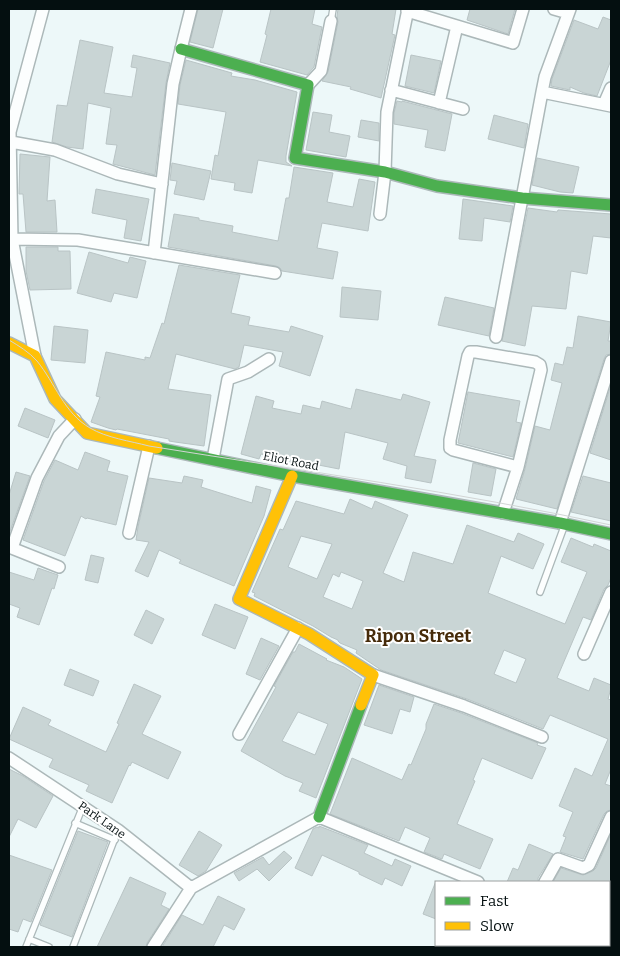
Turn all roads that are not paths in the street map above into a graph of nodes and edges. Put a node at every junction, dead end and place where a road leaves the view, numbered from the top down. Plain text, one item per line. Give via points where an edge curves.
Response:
1 (43, 9) edge
2 (191, 9) edge
3 (523, 9) edge
4 (554, 9) edge
5 (408, 10) edge
6 (569, 11) edge
7 (332, 15) edge
8 (457, 26) junction
9 (180, 49) junction
10 (308, 85) junction
11 (611, 88) edge
12 (391, 90) junction
13 (542, 92) junction
14 (439, 103) junction
15 (608, 105) edge
16 (463, 109) dead end
17 (10, 148) edge
18 (385, 172) junction
19 (162, 184) junction
20 (522, 198) junction
21 (611, 205) edge
22 (380, 214) dead end
23 (12, 239) junction
24 (154, 253) junction
25 (275, 273) dead end
26 (496, 337) dead end
27 (9, 343) edge
28 (35, 356) junction
29 (269, 359) dead end
30 (611, 361) edge
31 (75, 419) junction
32 (149, 446) junction
33 (213, 459) junction
34 (518, 467) junction
35 (292, 476) junction
36 (503, 513) junction
37 (562, 524) junction
38 (129, 533) dead end
39 (611, 534) edge
40 (11, 548) edge
41 (59, 567) dead end
42 (540, 592) dead end
43 (611, 592) edge
44 (298, 628) junction
45 (584, 654) dead end
46 (373, 675) junction
47 (239, 734) dead end
48 (542, 737) dead end
49 (9, 758) edge
50 (83, 806) junction
51 (319, 817) junction
52 (611, 817) edge
53 (75, 823) junction
54 (116, 835) junction
55 (476, 881) edge
56 (546, 881) edge
57 (191, 888) junction
58 (29, 939) junction
59 (26, 947) edge
60 (49, 947) edge
61 (73, 947) edge
62 (153, 947) edge

1 - 17 street via 10,132
2 - 9 street
3 - 8 street via 513,44
4 - 6 street
5 - 8 street
5 - 12 street
6 - 13 street
7 - 10 street via 321,71
8 - 14 street
9 - 10 street
9 - 19 street
10 - 18 street via 295,158
11 - 15 street
12 - 14 street
12 - 18 street
13 - 15 street
13 - 20 street
14 - 16 street
17 - 19 street via 55,150 118,174
17 - 23 street
18 - 20 street via 437,186
18 - 22 street
19 - 24 street
20 - 21 street
20 - 26 street
23 - 24 street via 78,240
23 - 28 street
24 - 25 street
27 - 28 street
28 - 31 street, Eliot Road via 56,399
29 - 33 street via 228,379
30 - 37 street
31 - 32 street, Eliot Road via 88,432
31 - 40 street via 59,436 37,478
32 - 33 street, Eliot Road
32 - 38 street
33 - 35 street, Eliot Road
34 - 34 street via 450,448 470,352 540,365
34 - 36 street
35 - 36 street, Eliot Road
35 - 44 street via 239,598
36 - 37 street, Eliot Road
37 - 39 street, Eliot Road
37 - 42 lane
40 - 41 street
43 - 45 street
44 - 46 street
44 - 47 street
46 - 48 street
46 - 51 street
49 - 50 street, Park Lane
50 - 53 lane
50 - 54 street, Park Lane
51 - 55 street
51 - 57 street
52 - 56 street via 589,865 583,868 558,859
53 - 54 lane
53 - 58 lane
54 - 57 street, Park Lane
54 - 61 lane
57 - 62 street
58 - 59 lane
58 - 60 lane

